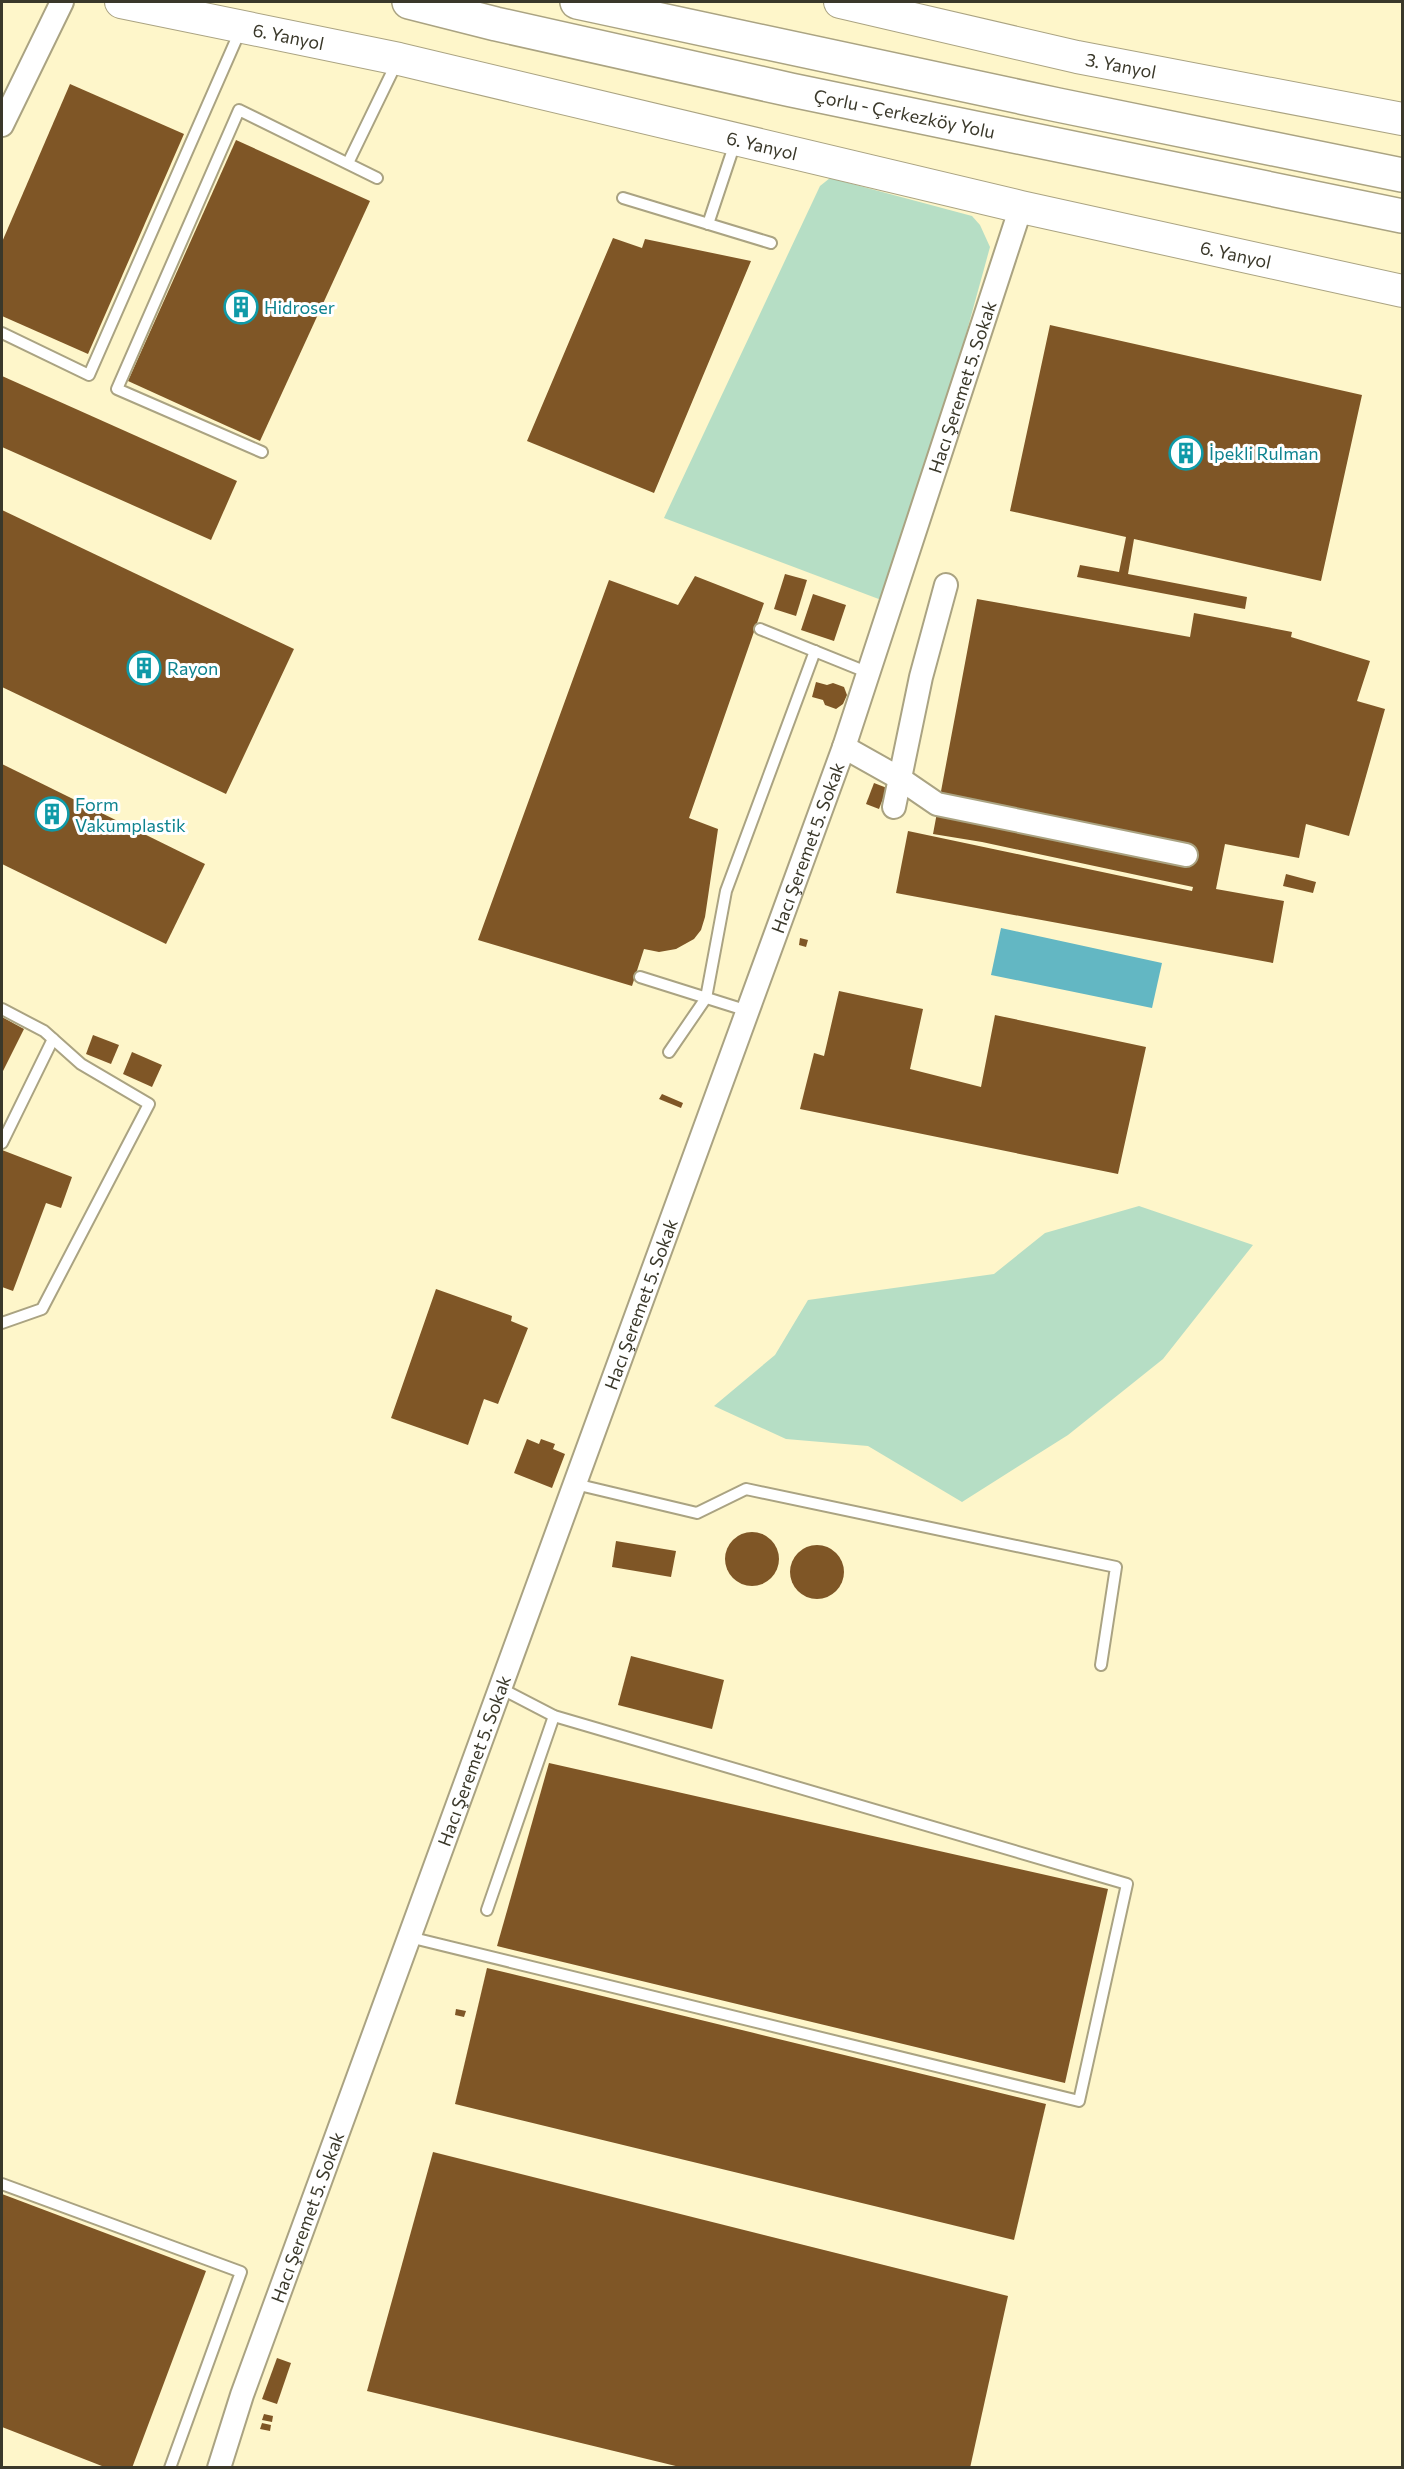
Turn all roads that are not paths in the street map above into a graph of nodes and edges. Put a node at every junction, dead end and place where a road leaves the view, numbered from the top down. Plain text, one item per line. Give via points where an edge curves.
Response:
1 (62, 2) edge
2 (121, 2) edge
3 (409, 2) edge
4 (577, 2) edge
5 (840, 2) edge
6 (242, 26) junction
7 (399, 59) junction
8 (1402, 119) edge
9 (2, 125) edge
10 (736, 140) junction
11 (348, 163) junction
12 (1402, 175) edge
13 (377, 178) dead end
14 (623, 198) dead end
15 (1021, 207) junction
16 (1402, 216) edge
17 (708, 224) junction
18 (771, 243) dead end
19 (1402, 291) edge
20 (2, 333) edge
21 (262, 453) dead end
22 (946, 585) dead end
23 (760, 629) dead end
24 (815, 651) junction
25 (869, 673) junction
26 (844, 747) junction
27 (899, 778) junction
28 (894, 807) dead end
29 (1186, 855) dead end
30 (640, 977) dead end
31 (706, 998) junction
32 (2, 1009) edge
33 (748, 1011) junction
34 (53, 1039) junction
35 (669, 1052) dead end
36 (2, 1143) edge
37 (2, 1323) edge
38 (575, 1484) junction
39 (1101, 1665) dead end
40 (500, 1688) junction
41 (554, 1716) junction
42 (487, 1910) dead end
43 (409, 1937) junction
44 (2, 2184) edge
45 (170, 2468) edge
46 (219, 2468) edge

1 - 9 street
2 - 6 main road, 6. Yanyol
3 - 16 main road, Çorlu - Çerkezköy Yolu via 779,87
4 - 12 main road
5 - 8 main road, 3. Yanyol via 1077,57
6 - 7 main road, 6. Yanyol
6 - 20 lane via 89,375
7 - 10 main road, 6. Yanyol
7 - 11 lane
10 - 15 main road, 6. Yanyol
10 - 17 lane
11 - 13 lane
11 - 21 lane via 239,110 117,389
14 - 17 lane
15 - 19 main road, 6. Yanyol
15 - 25 street, Hacı Şeremet 5. Sokak
17 - 18 lane
22 - 27 street
23 - 24 lane
24 - 25 lane
24 - 31 lane via 726,891
25 - 26 street, Hacı Şeremet 5. Sokak
26 - 27 street
26 - 33 street, Hacı Şeremet 5. Sokak
27 - 28 street
27 - 29 street via 937,804
30 - 31 lane
31 - 33 lane
31 - 35 lane
32 - 34 lane
33 - 38 street, Hacı Şeremet 5. Sokak
34 - 36 lane
34 - 37 lane via 81,1064 149,1104 42,1309
38 - 39 lane via 697,1512 746,1489 1116,1567
38 - 40 street, Hacı Şeremet 5. Sokak
40 - 41 lane
40 - 43 street, Hacı Şeremet 5. Sokak
41 - 42 lane
41 - 43 lane via 1127,1884 1079,2102
43 - 46 street, Hacı Şeremet 5. Sokak
44 - 45 lane via 241,2272

